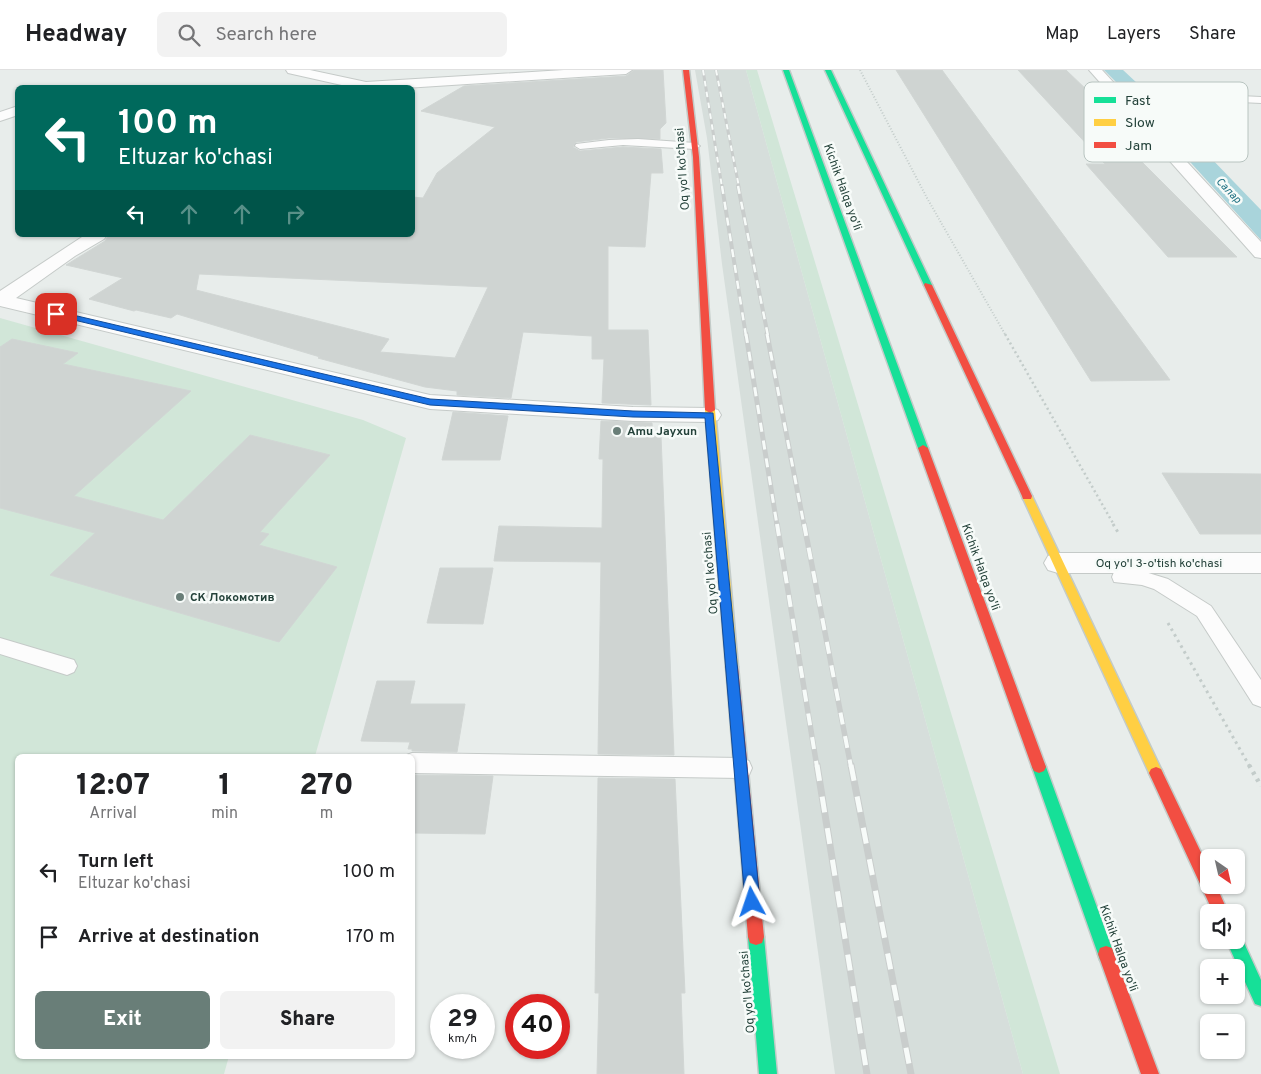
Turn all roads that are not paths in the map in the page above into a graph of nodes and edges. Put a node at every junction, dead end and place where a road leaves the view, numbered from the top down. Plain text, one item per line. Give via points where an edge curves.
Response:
1 (292, 70) edge
2 (626, 70) edge
3 (686, 70) edge
4 (786, 70) edge
5 (828, 70) edge
6 (1095, 70) edge
7 (1106, 82) edge
8 (356, 85) edge
9 (395, 85) edge
10 (1248, 99) edge
11 (1261, 100) edge
12 (15, 111) edge
13 (0, 117) edge
14 (580, 146) dead end
15 (695, 146) junction
16 (1178, 162) edge
17 (95, 237) edge
18 (1261, 253) edge
19 (0, 300) edge
20 (710, 415) junction
21 (1058, 563) junction
22 (1261, 564) edge
23 (1128, 570) junction
24 (0, 646) edge
25 (67, 666) dead end
26 (1261, 698) edge
27 (415, 763) edge
28 (741, 768) junction
29 (1217, 904) edge
30 (1238, 949) edge
31 (1261, 998) edge
32 (768, 1074) edge
33 (1150, 1074) edge

1 - 8 street
2 - 9 street
3 - 15 main road, Oq yo'l ko'chasi
4 - 33 main road, Kichik Halqa yo'li
5 - 21 main road
6 - 7 street
10 - 11 lane
12 - 13 street
14 - 15 lane via 641,142
15 - 20 main road, Oq yo'l ko'chasi
16 - 18 street
17 - 19 street
19 - 20 street via 430,402 633,414
20 - 28 main road, Oq yo'l ko'chasi
21 - 23 street, Oq yo'l 3-o'tish ko'chasi
21 - 29 main road
22 - 23 street, Oq yo'l 3-o'tish ko'chasi
23 - 26 lane via 1161,584 1204,611
24 - 25 lane
27 - 28 lane
28 - 32 main road, Oq yo'l ko'chasi
30 - 31 main road

